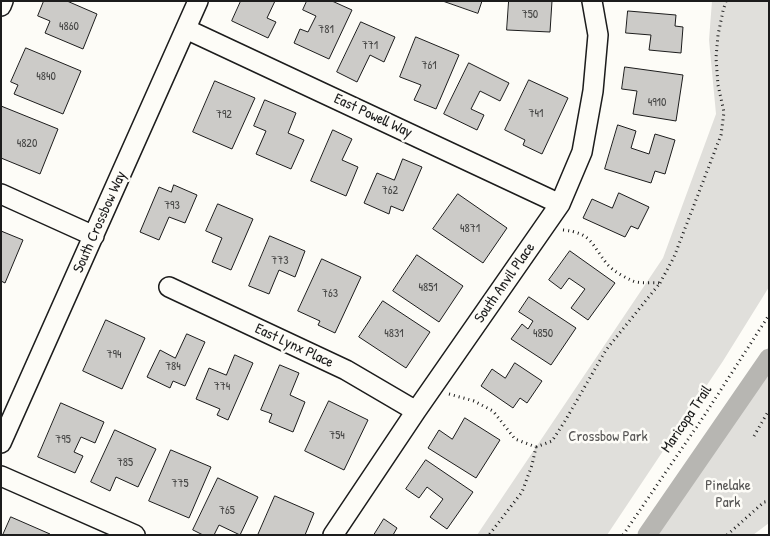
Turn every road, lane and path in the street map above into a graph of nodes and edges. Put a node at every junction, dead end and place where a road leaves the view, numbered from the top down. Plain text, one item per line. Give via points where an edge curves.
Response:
1 (3, 1) edge
2 (198, 1) edge
3 (592, 1) edge
4 (726, 1) edge
5 (1, 6) edge
6 (186, 29) junction
7 (1, 194) edge
8 (560, 204) junction
9 (543, 228) junction
10 (94, 236) junction
11 (660, 283) junction
12 (169, 287) dead end
13 (769, 316) edge
14 (432, 389) junction
15 (769, 410) edge
16 (416, 411) junction
17 (754, 436) dead end
18 (1, 443) edge
19 (536, 448) junction
20 (1, 476) edge
21 (769, 501) edge
22 (135, 535) edge
23 (334, 535) edge
24 (489, 535) edge
25 (623, 535) edge
26 (727, 535) edge

1 - 5 street
2 - 6 street, South Crossbow Way
3 - 8 street, South Anvil Place via 598,35 593,90 582,152
4 - 11 path via 716,58 724,112 721,135 674,256
6 - 8 street, East Powell Way
6 - 10 street, South Crossbow Way
7 - 10 street
8 - 9 street, South Anvil Place
9 - 11 path via 582,235 593,242 608,265 622,275 635,282
9 - 14 street, South Anvil Place
10 - 18 street, South Crossbow Way
11 - 19 path via 606,350 552,441
12 - 16 street, East Lynx Place via 346,370
13 - 25 path, Maricopa Trail
14 - 16 street, South Anvil Place
14 - 19 path via 474,401 493,411 515,439
15 - 17 path
16 - 23 street, South Anvil Place
19 - 24 path via 522,492
20 - 22 street
21 - 26 path

